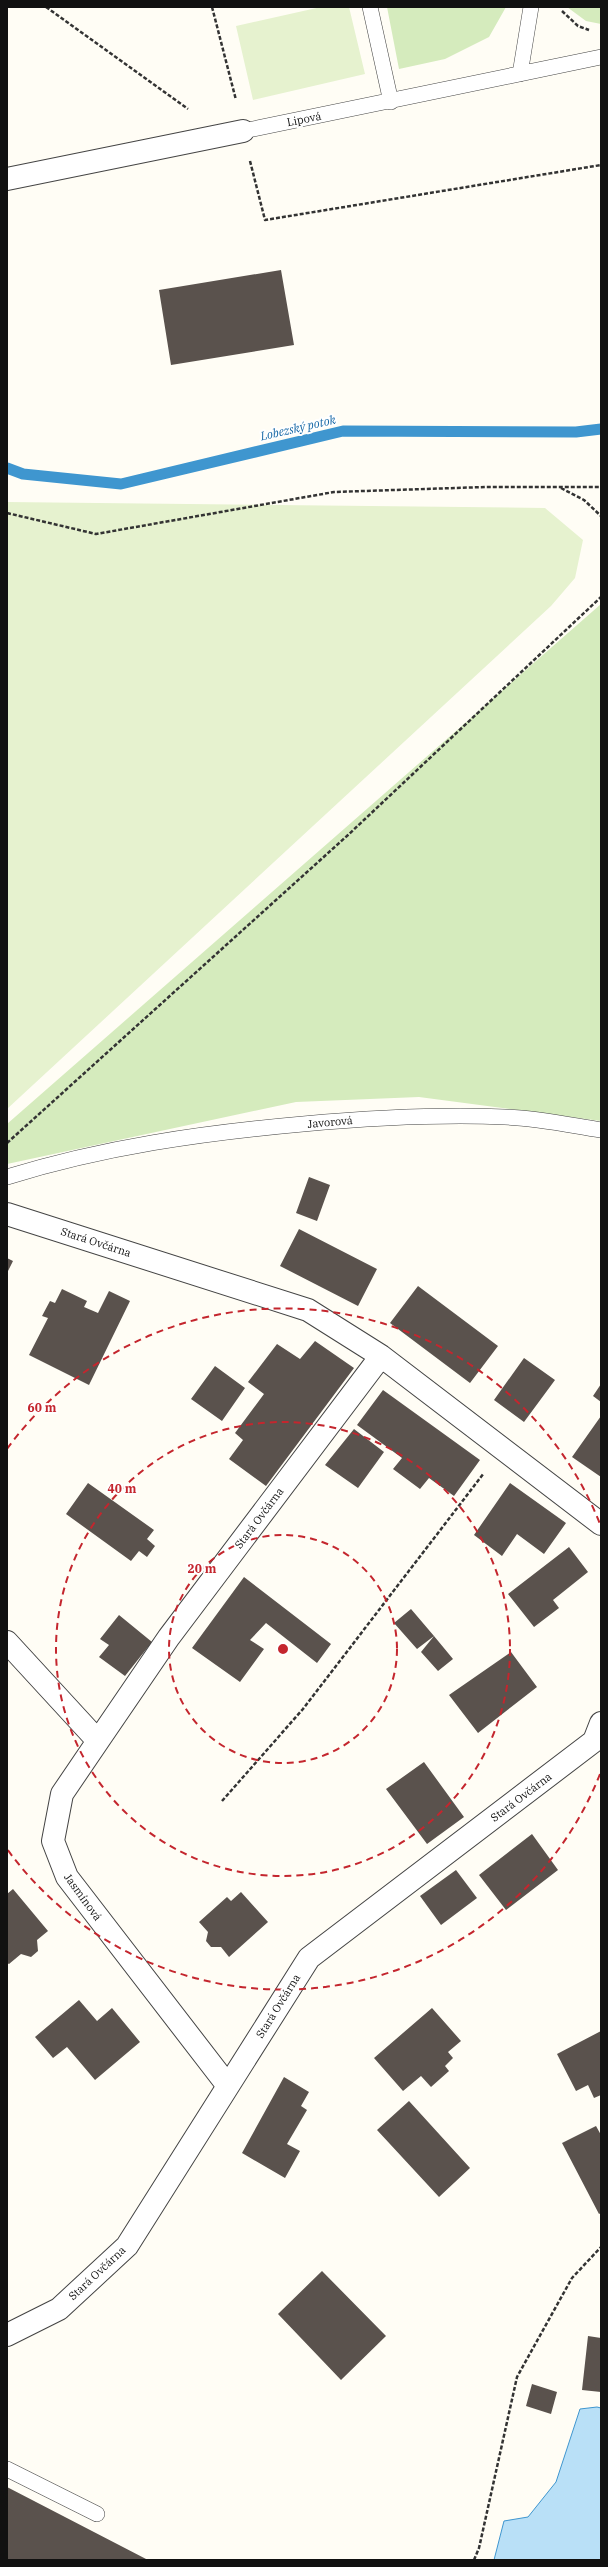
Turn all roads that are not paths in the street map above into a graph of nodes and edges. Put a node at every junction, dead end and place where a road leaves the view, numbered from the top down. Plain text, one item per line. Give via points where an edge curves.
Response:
1 (370, 7) edge
2 (531, 7) edge
3 (601, 57) edge
4 (520, 74) junction
5 (391, 102) junction
6 (243, 131) joint
7 (7, 179) edge
8 (601, 1130) edge
9 (7, 1177) edge
10 (7, 1214) edge
11 (381, 1356) junction
12 (601, 1524) edge
13 (7, 1642) edge
14 (601, 1723) edge
15 (98, 1741) junction
16 (228, 2086) junction
17 (7, 2336) edge
18 (7, 2470) edge
19 (97, 2514) dead end

1 - 5 lane
2 - 4 lane
3 - 4 lane, Lipová
4 - 5 lane, Lipová
5 - 6 lane, Lipová
6 - 7 street, Lipová
8 - 9 lane, Javorová via 506,1117 377,1118 232,1130 133,1145 61,1160
10 - 11 street, Stará Ovčárna via 308,1310
11 - 12 street, Stará Ovčárna
11 - 15 street, Stará Ovčárna via 169,1637
13 - 15 street
14 - 16 street, Stará Ovčárna via 594,1742 308,1958
15 - 16 street, Jasmínová via 62,1794 53,1841 67,1877
16 - 17 street, Stará Ovčárna via 127,2246 59,2309
18 - 19 lane

